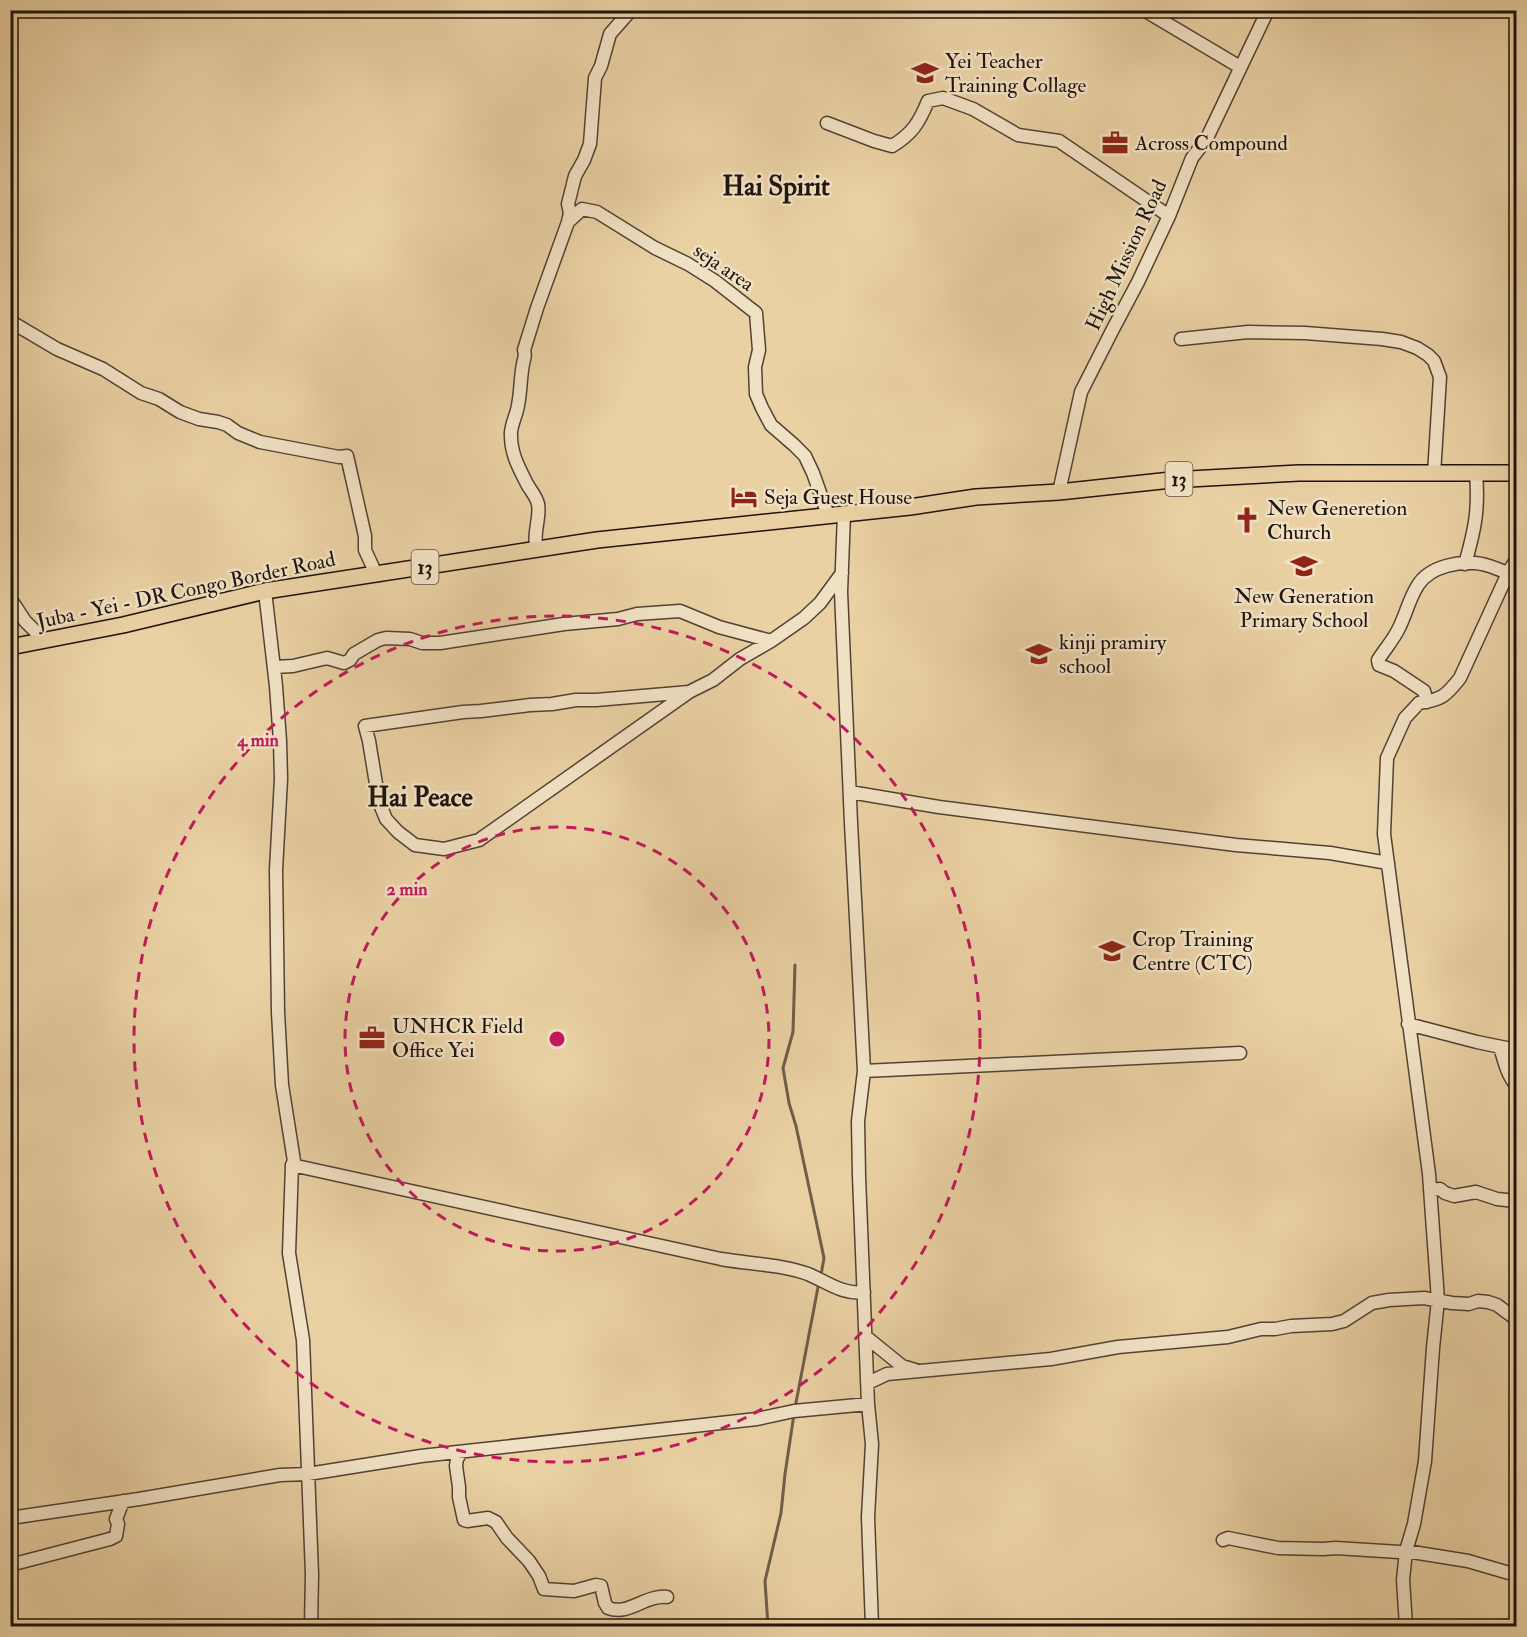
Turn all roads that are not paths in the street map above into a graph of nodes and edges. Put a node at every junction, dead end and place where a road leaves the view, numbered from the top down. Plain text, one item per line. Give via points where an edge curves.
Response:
1 (631, 10) edge
2 (1144, 10) edge
3 (1268, 10) edge
4 (1240, 67) junction
5 (827, 123) dead end
6 (1168, 216) junction
7 (568, 222) junction
8 (10, 323) edge
9 (1181, 339) dead end
10 (1476, 473) junction
11 (1516, 473) edge
12 (1434, 474) junction
13 (1059, 492) junction
14 (844, 514) junction
15 (828, 515) junction
16 (537, 549) junction
17 (1516, 560) edge
18 (1465, 564) junction
19 (842, 573) junction
20 (1508, 573) junction
21 (376, 574) junction
22 (265, 591) junction
23 (10, 598) edge
24 (44, 640) junction
25 (771, 641) junction
26 (10, 647) edge
27 (274, 667) junction
28 (689, 692) junction
29 (1427, 702) junction
30 (850, 792) junction
31 (1388, 863) junction
32 (1408, 1024) junction
33 (1500, 1047) junction
34 (1516, 1050) edge
35 (1240, 1053) dead end
36 (864, 1071) junction
37 (1516, 1085) edge
38 (292, 1165) junction
39 (1430, 1190) junction
40 (1516, 1201) edge
41 (864, 1292) junction
42 (1438, 1300) junction
43 (1516, 1319) edge
44 (865, 1336) junction
45 (918, 1371) junction
46 (868, 1383) junction
47 (868, 1404) junction
48 (461, 1452) junction
49 (308, 1474) junction
50 (123, 1501) junction
51 (10, 1518) edge
52 (1223, 1540) dead end
53 (1406, 1551) junction
54 (10, 1565) edge
55 (1516, 1575) edge
56 (667, 1597) dead end
57 (311, 1626) edge
58 (872, 1626) edge
59 (1406, 1626) edge

1 - 7 street via 610,34 595,78 590,144 575,176
2 - 4 street
3 - 4 street, High Mission Road
4 - 6 street, High Mission Road via 1207,138 1192,158
5 - 6 street via 892,146 904,139 920,120 928,102 943,98 973,109 1017,135 1059,141
6 - 13 street, High Mission Road via 1081,392
7 - 15 street, seja area via 582,209 597,212 715,281 756,313 756,394 771,425 805,456
7 - 16 street via 526,343 518,407 510,432 512,453 538,505
8 - 21 street via 180,412 218,422 266,444 347,456 365,550
9 - 12 street via 1248,332 1305,333 1382,339 1417,348 1434,361 1440,377
10 - 11 main road, Juba - Yei - DR Congo Border Road / 13
10 - 12 main road, Juba - Yei - DR Congo Border Road / 13
10 - 18 street via 1477,514
12 - 13 main road, Juba - Yei - DR Congo Border Road / 13 via 1260,474
13 - 14 main road, Juba - Yei - DR Congo Border Road / 13 via 976,497
14 - 15 main road, Juba - Yei - DR Congo Border Road / 13
14 - 19 street
15 - 16 main road, Juba - Yei - DR Congo Border Road / 13
16 - 21 main road, Juba - Yei - DR Congo Border Road / 13
17 - 20 street
18 - 20 street via 1480,564
18 - 29 street via 1439,568 1419,583 1399,628 1378,660 1378,665 1424,691
19 - 25 street via 804,618
19 - 30 street
20 - 29 street via 1460,678 1450,691
21 - 22 main road, Juba - Yei - DR Congo Border Road / 13
22 - 24 main road, Juba - Yei - DR Congo Border Road / 13
22 - 27 street
23 - 24 street
24 - 26 main road, Juba - Yei - DR Congo Border Road / 13
25 - 27 street via 680,611 440,643 386,638 344,663 327,657
25 - 28 street
27 - 38 street via 281,779 276,870 278,1012
28 - 28 street via 479,840 444,849 415,845 386,819 379,802 365,726 576,700
29 - 31 street via 1419,703 1405,718 1387,758 1384,834
30 - 31 street via 939,807
30 - 36 street
31 - 32 street
32 - 33 street
32 - 39 street
33 - 34 street
33 - 37 street
35 - 36 street
36 - 41 street via 858,1121 858,1176
38 - 41 street via 721,1259 774,1266 808,1274 853,1293
38 - 49 street via 289,1252 303,1340
39 - 40 street via 1440,1189 1454,1196 1476,1192
39 - 42 street
41 - 44 street
42 - 43 street via 1488,1302
42 - 45 street via 1372,1303 1332,1324 1260,1329 1228,1337 1119,1347 1051,1359
42 - 53 street via 1425,1461
44 - 45 street via 902,1366
44 - 46 street
45 - 46 street via 887,1374
46 - 47 street
47 - 48 street
47 - 58 street via 872,1444 868,1517
48 - 49 street
48 - 56 street via 456,1466 464,1520 488,1518 496,1522 530,1561 544,1589 574,1591 601,1586 605,1603 615,1610
49 - 50 street via 280,1475
49 - 57 street
50 - 51 street
50 - 54 street via 116,1519 116,1536
52 - 53 street via 1290,1549
53 - 55 street via 1468,1561
53 - 59 street

